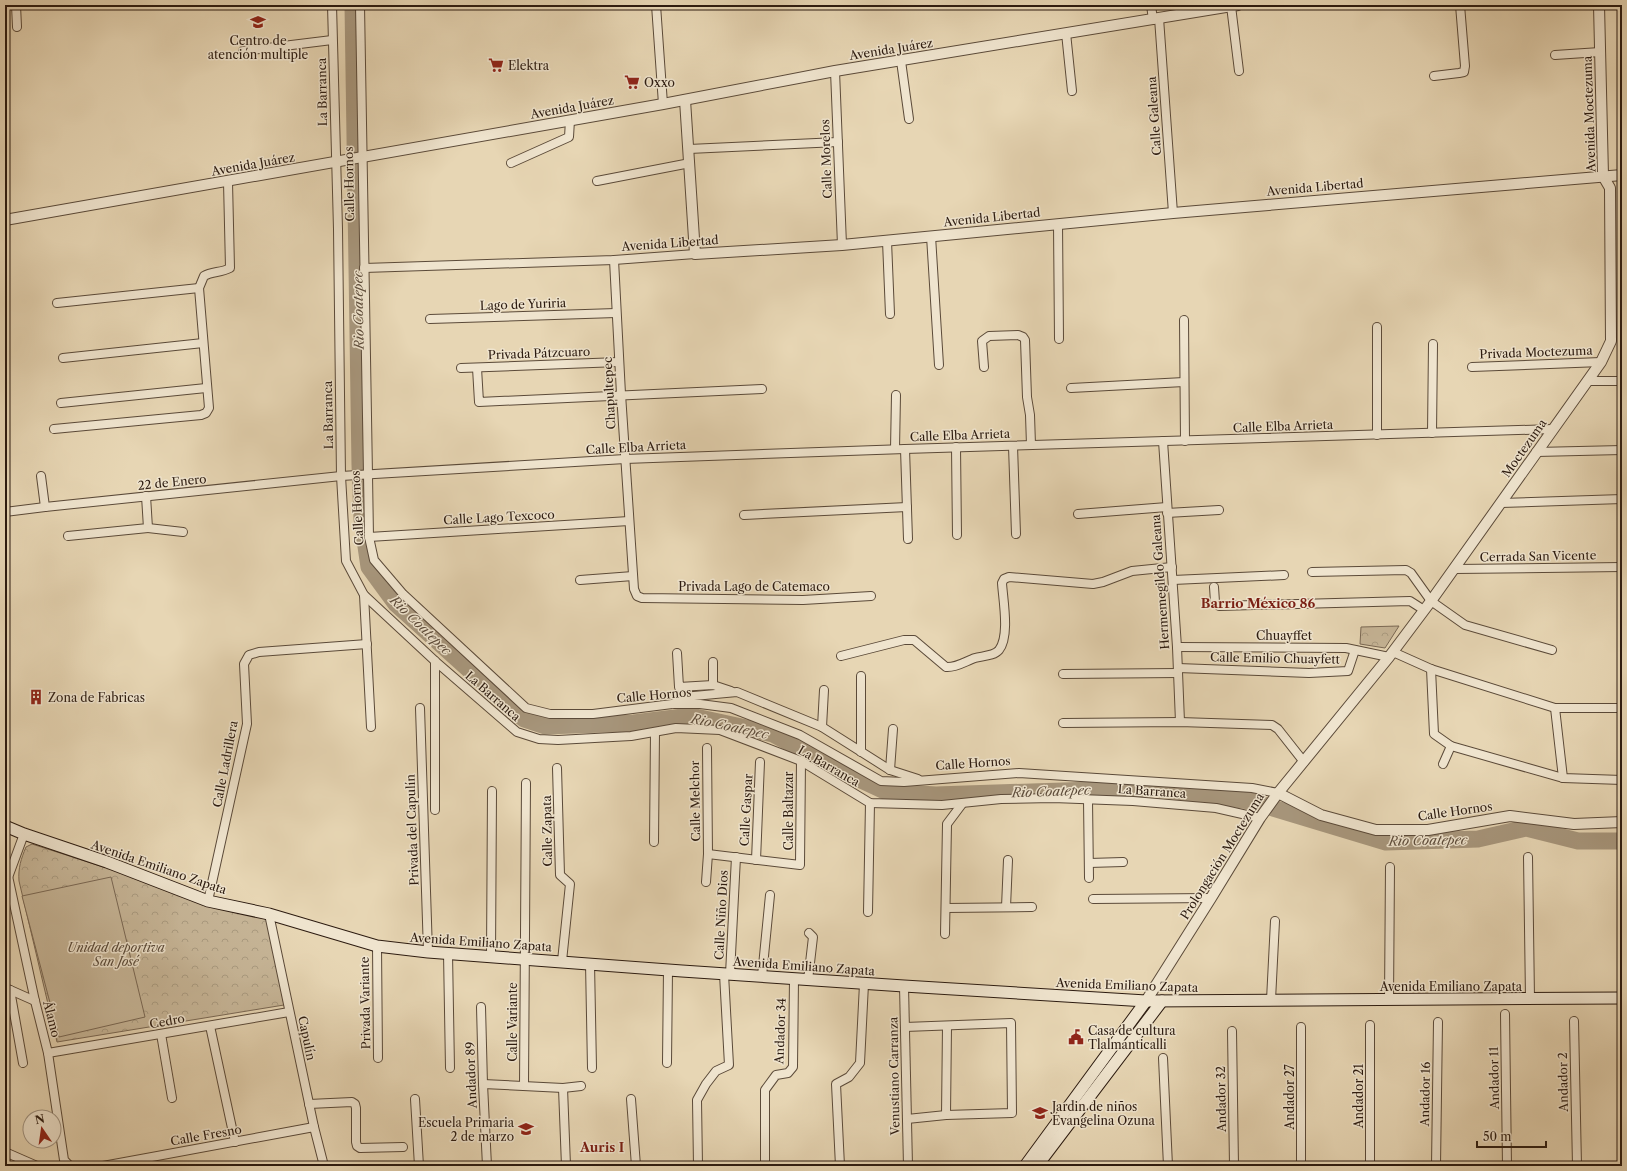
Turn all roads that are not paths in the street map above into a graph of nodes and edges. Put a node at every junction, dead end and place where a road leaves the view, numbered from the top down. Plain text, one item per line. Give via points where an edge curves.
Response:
1 (16, 5) edge
2 (332, 5) edge
3 (360, 5) edge
4 (656, 5) edge
5 (1151, 5) edge
6 (1460, 5) edge
7 (1599, 5) edge
8 (1219, 6) edge
9 (1234, 6) edge
10 (1156, 19) junction
11 (17, 26) dead end
12 (1066, 33) junction
13 (332, 40) junction
14 (243, 51) dead end
15 (1600, 52) junction
16 (1555, 55) dead end
17 (901, 61) junction
18 (835, 71) junction
19 (1239, 71) dead end
20 (1434, 76) dead end
21 (1072, 92) dead end
22 (686, 100) junction
23 (663, 104) junction
24 (909, 119) dead end
25 (570, 120) junction
26 (838, 142) junction
27 (689, 149) junction
28 (360, 157) junction
29 (340, 161) junction
30 (511, 163) dead end
31 (690, 163) junction
32 (1622, 175) edge
33 (1603, 176) junction
34 (228, 182) junction
35 (597, 182) dead end
36 (1173, 213) junction
37 (5, 220) edge
38 (1058, 224) junction
39 (931, 236) junction
40 (887, 241) junction
41 (842, 245) junction
42 (696, 254) junction
43 (614, 260) junction
44 (364, 268) junction
45 (199, 288) junction
46 (57, 303) dead end
47 (616, 313) junction
48 (890, 314) dead end
49 (430, 319) dead end
50 (1184, 320) dead end
51 (1377, 327) dead end
52 (1059, 339) dead end
53 (1611, 341) joint
54 (203, 343) junction
55 (1433, 344) dead end
56 (63, 358) dead end
57 (619, 362) junction
58 (1601, 362) junction
59 (939, 365) dead end
60 (984, 367) dead end
61 (1472, 367) dead end
62 (461, 368) dead end
63 (477, 368) junction
64 (1587, 381) junction
65 (1622, 381) edge
66 (1184, 382) junction
67 (206, 388) junction
68 (1071, 388) dead end
69 (762, 389) dead end
70 (621, 394) junction
71 (896, 395) dead end
72 (61, 403) dead end
73 (54, 429) dead end
74 (1553, 429) junction
75 (1432, 433) junction
76 (1378, 435) junction
77 (1185, 440) junction
78 (1163, 441) junction
79 (1031, 445) junction
80 (1014, 446) junction
81 (956, 448) junction
82 (895, 449) junction
83 (905, 449) junction
84 (1622, 450) edge
85 (1536, 452) junction
86 (625, 459) junction
87 (366, 475) junction
88 (41, 476) dead end
89 (342, 476) junction
90 (146, 496) junction
91 (1622, 499) edge
92 (1501, 503) junction
93 (45, 507) junction
94 (907, 507) junction
95 (1167, 510) junction
96 (1219, 510) dead end
97 (5, 512) edge
98 (1078, 514) dead end
99 (744, 515) dead end
100 (629, 521) junction
101 (148, 528) junction
102 (183, 532) dead end
103 (1016, 534) dead end
104 (957, 535) dead end
105 (68, 536) dead end
106 (369, 536) junction
107 (908, 539) dead end
108 (1172, 567) junction
109 (1622, 567) edge
110 (1455, 569) junction
111 (1312, 572) dead end
112 (1284, 575) dead end
113 (633, 576) junction
114 (580, 580) dead end
115 (1173, 580) junction
116 (1214, 587) dead end
117 (364, 595) junction
118 (637, 596) joint
119 (871, 596) dead end
120 (1431, 601) junction
121 (1424, 610) junction
122 (367, 644) junction
123 (1177, 647) junction
124 (1355, 650) junction
125 (1552, 650) dead end
126 (677, 653) dead end
127 (1391, 654) junction
128 (841, 656) dead end
129 (435, 661) junction
130 (713, 662) dead end
131 (1431, 669) junction
132 (1178, 670) junction
133 (1063, 674) dead end
134 (861, 676) dead end
135 (713, 685) junction
136 (824, 690) dead end
137 (737, 692) junction
138 (672, 704) junction
139 (420, 708) dead end
140 (1555, 708) junction
141 (1622, 708) edge
142 (1180, 722) junction
143 (1063, 723) dead end
144 (371, 727) dead end
145 (822, 727) junction
146 (893, 729) dead end
147 (655, 732) junction
148 (1451, 746) junction
149 (707, 748) dead end
150 (861, 752) junction
151 (800, 761) junction
152 (760, 762) dead end
153 (1304, 762) junction
154 (1443, 764) dead end
155 (557, 768) dead end
156 (890, 770) junction
157 (1563, 778) junction
158 (922, 780) junction
159 (1622, 780) edge
160 (526, 783) dead end
161 (492, 791) dead end
162 (1276, 795) junction
163 (1088, 800) junction
164 (870, 803) junction
165 (962, 804) junction
166 (435, 810) dead end
167 (1261, 816) junction
168 (1622, 822) edge
169 (5, 826) edge
170 (24, 834) junction
171 (654, 842) dead end
172 (708, 854) junction
173 (1528, 856) dead end
174 (736, 857) junction
175 (756, 860) junction
176 (1008, 860) dead end
177 (1122, 862) dead end
178 (1089, 863) junction
179 (1390, 867) dead end
180 (6, 878) edge
181 (1089, 878) dead end
182 (706, 882) dead end
183 (770, 896) dead end
184 (1211, 898) junction
185 (1093, 900) dead end
186 (208, 901) junction
187 (1006, 907) junction
188 (1032, 907) dead end
189 (946, 908) junction
190 (868, 912) dead end
191 (268, 914) junction
192 (1275, 920) dead end
193 (809, 933) dead end
194 (945, 934) dead end
195 (376, 946) junction
196 (428, 952) junction
197 (448, 953) junction
198 (491, 956) junction
199 (524, 958) junction
200 (562, 961) junction
201 (590, 963) junction
202 (668, 970) junction
203 (727, 974) junction
204 (762, 976) junction
205 (794, 979) junction
206 (808, 980) junction
207 (864, 984) junction
208 (904, 986) junction
209 (8, 989) edge
210 (1622, 998) edge
211 (1530, 999) junction
212 (1271, 1000) junction
213 (1389, 1000) junction
214 (35, 1001) junction
215 (1146, 1001) junction
216 (1162, 1001) junction
217 (481, 1006) dead end
218 (290, 1012) junction
219 (1505, 1014) dead end
220 (1574, 1021) dead end
221 (1438, 1022) dead end
222 (1370, 1025) dead end
223 (210, 1026) junction
224 (947, 1026) junction
225 (905, 1027) junction
226 (1301, 1027) dead end
227 (1232, 1031) dead end
228 (161, 1034) junction
229 (48, 1053) junction
230 (378, 1058) dead end
231 (1163, 1058) dead end
232 (23, 1063) dead end
233 (667, 1063) dead end
234 (450, 1068) dead end
235 (592, 1068) dead end
236 (483, 1084) junction
237 (524, 1085) junction
238 (581, 1086) dead end
239 (563, 1088) junction
240 (172, 1098) dead end
241 (415, 1099) dead end
242 (631, 1099) dead end
243 (309, 1104) junction
244 (946, 1115) junction
245 (907, 1118) junction
246 (314, 1127) junction
247 (235, 1142) junction
248 (403, 1146) dead end
249 (5, 1152) edge
250 (64, 1163) edge
251 (37, 1166) edge
252 (70, 1166) edge
253 (103, 1166) edge
254 (324, 1166) edge
255 (419, 1166) edge
256 (487, 1166) edge
257 (566, 1166) edge
258 (636, 1166) edge
259 (698, 1166) edge
260 (765, 1166) edge
261 (840, 1166) edge
262 (908, 1166) edge
263 (1025, 1166) edge
264 (1037, 1166) edge
265 (1168, 1166) edge
266 (1234, 1166) edge
267 (1301, 1166) edge
268 (1370, 1166) edge
269 (1436, 1166) edge
270 (1507, 1166) edge
271 (1577, 1166) edge

1 - 11 street
2 - 13 street, La Barranca
3 - 28 street, Calle Hornos
4 - 23 street
5 - 10 street, Calle Galeana
6 - 20 street via 1464,72
7 - 15 street, Avenida Moctezuma
8 - 9 street, Avenida Juárez
8 - 10 street, Avenida Juárez
9 - 19 street
10 - 12 street, Avenida Juárez
10 - 36 street, Calle Galeana
12 - 17 street, Avenida Juárez
12 - 21 street
13 - 14 street
13 - 29 street, La Barranca
15 - 16 street
15 - 33 street, Avenida Moctezuma
17 - 18 street, Avenida Juárez
17 - 24 street
18 - 22 street, Avenida Juárez
18 - 26 street, Calle Morelos
22 - 23 street, Avenida Juárez
22 - 27 street
23 - 25 street, Avenida Juárez
25 - 28 street, Avenida Juárez
25 - 30 street via 569,137
26 - 27 street
26 - 41 street, Calle Morelos
27 - 31 street
28 - 29 street, Avenida Juárez
28 - 44 street, Calle Hornos
29 - 34 street, Avenida Juárez
29 - 89 street, La Barranca
31 - 35 street
31 - 42 street
32 - 33 street, Avenida Libertad
33 - 36 street, Avenida Libertad
33 - 53 street, Avenida Moctezuma via 1610,188
34 - 37 street, Avenida Juárez
34 - 45 street via 230,268 204,276
36 - 38 street, Avenida Libertad
38 - 39 street, Avenida Libertad
38 - 52 street
39 - 40 street, Avenida Libertad
39 - 59 street
40 - 41 street, Avenida Libertad
40 - 48 street
41 - 42 street, Avenida Libertad
42 - 43 street, Avenida Libertad
43 - 44 street, Avenida Libertad
43 - 47 street, Chapultepec
44 - 87 street, Calle Hornos
45 - 46 street
45 - 54 street
47 - 49 street, Lago de Yuriria
47 - 57 street, Chapultepec
50 - 66 street
51 - 76 street
53 - 58 street, Moctezuma
54 - 56 street
54 - 67 street
55 - 75 street
57 - 63 street, Privada Pátzcuaro
57 - 70 street, Chapultepec
58 - 61 street, Privada Moctezuma
58 - 64 street, Moctezuma
60 - 79 street via 984,338 1018,335 1023,337
62 - 63 street, Privada Pátzcuaro
63 - 70 street via 479,402
64 - 65 street
64 - 74 street, Moctezuma
66 - 68 street
66 - 77 street
67 - 72 street
67 - 73 street via 209,408 201,415
69 - 70 street
70 - 86 street, Chapultepec
71 - 82 street
74 - 75 street, Calle Elba Arrieta
74 - 85 street, Moctezuma
75 - 76 street, Calle Elba Arrieta
76 - 77 street, Calle Elba Arrieta
77 - 78 street, Calle Elba Arrieta
78 - 79 street, Calle Elba Arrieta
78 - 95 street, Hermemegildo Galeana
79 - 80 street, Calle Elba Arrieta
80 - 81 street, Calle Elba Arrieta
80 - 103 street
81 - 83 street, Calle Elba Arrieta
81 - 104 street
82 - 83 street, Calle Elba Arrieta
82 - 86 street, Calle Elba Arrieta
83 - 94 street
84 - 85 street
85 - 92 street, Moctezuma
86 - 87 street, Calle Elba Arrieta
86 - 100 street, Chapultepec
87 - 89 street, Calle Elba Arrieta
87 - 106 street, Calle Hornos
88 - 93 street
89 - 90 street, 22 de Enero
89 - 117 street, La Barranca via 346,561
90 - 93 street, 22 de Enero
90 - 101 street
91 - 92 street
92 - 110 street, Moctezuma
93 - 97 street, 22 de Enero
94 - 99 street
94 - 107 street
95 - 96 street
95 - 98 street
95 - 108 street, Hermemegildo Galeana
100 - 106 street, Calle Lago Texcoco
100 - 113 street, Chapultepec
101 - 102 street
101 - 105 street
106 - 138 street, Calle Hornos via 374,560 403,594 526,708 550,714 592,714
108 - 115 street, Hermemegildo Galeana
108 - 128 street via 1132,571 1092,584 1009,577 1004,579 1002,583 1005,637 999,651 951,667 946,667 914,640 904,640
109 - 110 street, Cerrada San Vicente
110 - 120 street, Prolongación Moctezuma
111 - 120 street via 1406,570 1411,573
112 - 115 street
113 - 114 street
113 - 118 street, Chapultepec
115 - 123 street, Hermemegildo Galeana
116 - 121 street via 1215,602 1219,606 1410,601
117 - 122 street
117 - 129 street, La Barranca
118 - 119 street, Privada Lago de Catemaco via 803,600
120 - 121 street, Prolongación Moctezuma
120 - 125 street via 1466,626
121 - 127 street, Prolongación Moctezuma
122 - 144 street
122 - 186 street, Calle Ladrillera via 258,652 249,655 244,664 246,724
123 - 124 street, Chuayffet
123 - 132 street, Hermemegildo Galeana
124 - 127 street, Chuayffet
124 - 132 street, Calle Emilio Chuayfett via 1348,671 1309,673
126 - 135 street via 679,687
127 - 131 street, Chuayffet
127 - 153 street, Prolongación Moctezuma
129 - 147 street, La Barranca via 517,732 539,739 558,740 631,736
129 - 166 street
130 - 135 street
131 - 140 street, Chuayffet
131 - 148 street via 1434,734
132 - 133 street
132 - 142 street, Hermemegildo Galeana
134 - 150 street
135 - 137 street
136 - 145 street
137 - 138 street via 683,697
137 - 145 street
138 - 158 street, Calle Hornos via 731,708 800,735 881,781
139 - 196 street, Privada del Capulín
140 - 141 street, Chuayffet
140 - 157 street
142 - 143 street
142 - 153 street via 1272,725
145 - 150 street
146 - 156 street
147 - 151 street, La Barranca via 676,728 720,730
147 - 171 street
148 - 154 street
148 - 157 street
149 - 172 street, Calle Melchor
150 - 156 street
151 - 164 street, La Barranca
151 - 175 street, Calle Baltazar via 800,865
152 - 175 street, Calle Gaspar
153 - 162 street, Prolongación Moctezuma
155 - 200 street, Calle Zapata via 560,875 570,884
156 - 158 street
157 - 159 street
158 - 162 street, Calle Hornos via 1019,773 1252,788
160 - 199 street, Calle Variante
161 - 198 street
162 - 167 street, Prolongación Moctezuma
162 - 168 street, Calle Hornos via 1321,815 1376,830 1428,830 1510,816 1574,824
163 - 165 street, La Barranca via 1054,798
163 - 167 street, La Barranca via 1216,808
163 - 178 street
164 - 165 street, La Barranca
164 - 190 street
165 - 189 street via 947,824
167 - 184 street, Prolongación Moctezuma
169 - 170 main road, Avenida Emiliano Zapata
170 - 180 street
170 - 186 main road, Avenida Emiliano Zapata via 107,862
172 - 174 street, Calle Baltazar
172 - 182 street, Calle Melchor
173 - 211 street
174 - 175 street, Calle Baltazar
174 - 203 street, Calle Niño Dios
176 - 187 street
177 - 178 street
178 - 181 street
179 - 213 street
180 - 214 street, Álamo
183 - 204 street
184 - 185 street
184 - 215 street, Prolongación Moctezuma
186 - 191 main road, Avenida Emiliano Zapata
187 - 188 street
187 - 189 street
189 - 194 street
191 - 195 main road, Avenida Emiliano Zapata
191 - 218 street, Capulín
192 - 212 street
193 - 206 street via 813,937
195 - 196 main road, Avenida Emiliano Zapata
195 - 230 street, Privada Variante
196 - 197 main road, Avenida Emiliano Zapata
197 - 198 main road, Avenida Emiliano Zapata
197 - 234 street
198 - 199 main road, Avenida Emiliano Zapata
199 - 200 main road, Avenida Emiliano Zapata
199 - 237 street, Calle Variante
200 - 201 main road, Avenida Emiliano Zapata
201 - 202 main road, Avenida Emiliano Zapata
201 - 235 street
202 - 203 main road, Avenida Emiliano Zapata
202 - 233 street
203 - 204 main road, Avenida Emiliano Zapata
203 - 259 street, Calle Niño Dios via 729,1065 716,1071 698,1100
204 - 205 main road, Avenida Emiliano Zapata
205 - 206 main road, Avenida Emiliano Zapata
205 - 260 street, Andador 34 via 793,1068 788,1073 776,1075 765,1090
206 - 207 main road, Avenida Emiliano Zapata
207 - 208 main road, Avenida Emiliano Zapata
207 - 261 street via 860,1063 849,1076 836,1084
208 - 215 main road, Avenida Emiliano Zapata
208 - 225 street, Venustiano Carranza
209 - 214 street
209 - 232 street
210 - 211 main road, Avenida Emiliano Zapata
211 - 213 main road, Avenida Emiliano Zapata
212 - 213 main road, Avenida Emiliano Zapata
212 - 216 main road, Avenida Emiliano Zapata
214 - 229 street, Álamo
215 - 216 main road, Avenida Emiliano Zapata
215 - 263 main road, Prolongación Moctezuma
216 - 264 main road
217 - 236 street, Andador 89
218 - 223 street, Cedro
218 - 243 street, Capulín
219 - 270 street, Andador 11
220 - 271 street, Andador 2
221 - 269 street, Andador 16
222 - 268 street, Andador 21
223 - 228 street, Cedro
223 - 247 street
224 - 225 street
224 - 244 street
224 - 244 street via 1011,1023 1012,1113
225 - 245 street, Venustiano Carranza
226 - 267 street, Andador 27
227 - 266 street, Andador 32
228 - 229 street, Cedro
228 - 240 street
229 - 250 street, Álamo
231 - 265 street
236 - 237 street
236 - 256 street, Andador 89
237 - 239 street
238 - 239 street
239 - 257 street
241 - 255 street
242 - 258 street
243 - 246 street, Capulín
243 - 248 street via 355,1104 356,1142 360,1148
244 - 245 street
245 - 262 street, Venustiano Carranza
246 - 247 street, Calle Fresno
246 - 254 street, Capulín
247 - 253 street, Calle Fresno
249 - 251 street
250 - 252 street, Álamo

